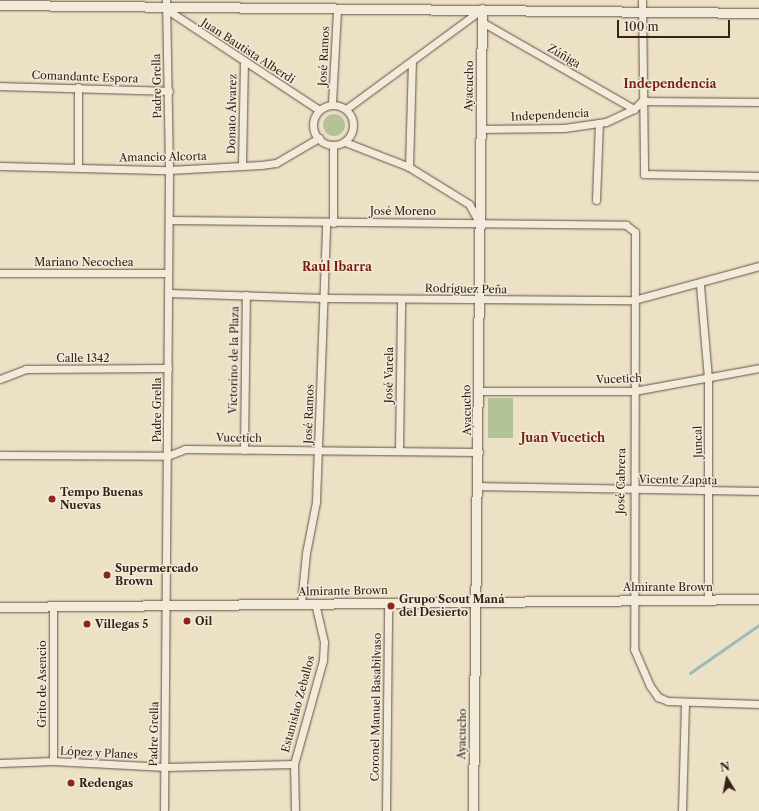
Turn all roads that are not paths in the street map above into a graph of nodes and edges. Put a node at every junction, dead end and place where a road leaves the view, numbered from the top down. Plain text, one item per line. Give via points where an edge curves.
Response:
1 (642, 0) edge
2 (0, 5) edge
3 (166, 5) edge
4 (482, 9) junction
5 (337, 10) junction
6 (642, 12) junction
7 (759, 13) edge
8 (482, 22) junction
9 (412, 62) junction
10 (244, 63) junction
11 (0, 86) edge
12 (78, 87) junction
13 (169, 91) junction
14 (642, 101) junction
15 (759, 102) edge
16 (332, 103) junction
17 (346, 109) junction
18 (634, 109) junction
19 (319, 110) junction
20 (599, 123) junction
21 (480, 129) junction
22 (319, 138) junction
23 (346, 142) junction
24 (333, 147) junction
25 (242, 165) junction
26 (0, 166) edge
27 (78, 167) junction
28 (409, 167) junction
29 (169, 170) junction
30 (759, 176) edge
31 (596, 200) dead end
32 (169, 220) junction
33 (479, 222) junction
34 (329, 223) junction
35 (635, 232) joint
36 (759, 266) edge
37 (0, 273) edge
38 (168, 273) junction
39 (700, 285) junction
40 (168, 293) junction
41 (246, 295) junction
42 (324, 298) junction
43 (401, 299) junction
44 (479, 300) junction
45 (634, 300) junction
46 (168, 368) junction
47 (759, 368) edge
48 (708, 378) junction
49 (0, 379) edge
50 (478, 391) junction
51 (634, 391) junction
52 (244, 450) junction
53 (319, 450) junction
54 (399, 451) junction
55 (479, 452) junction
56 (0, 454) edge
57 (167, 456) junction
58 (477, 486) junction
59 (632, 490) junction
60 (710, 491) junction
61 (759, 491) edge
62 (632, 598) junction
63 (708, 599) junction
64 (759, 599) edge
65 (388, 603) junction
66 (475, 603) junction
67 (166, 604) junction
68 (301, 604) junction
69 (315, 604) junction
70 (53, 606) junction
71 (0, 607) edge
72 (685, 704) junction
73 (759, 704) edge
74 (53, 761) junction
75 (0, 764) edge
76 (294, 764) junction
77 (165, 767) junction
78 (164, 811) edge
79 (295, 811) edge
80 (386, 811) edge
81 (473, 811) edge
82 (682, 811) edge

1 - 6 street
2 - 3 main road
3 - 5 main road
3 - 10 street, Juan Bautista Alberdi
3 - 13 street, Padre Grella
4 - 5 main road
4 - 6 main road
4 - 8 main road, Ayacucho
4 - 9 street
5 - 16 street, José Ramos
6 - 7 main road
6 - 14 street
8 - 18 street, Zúñiga
8 - 21 main road, Ayacucho
9 - 17 street
9 - 28 street
10 - 19 street, Juan Bautista Alberdi
10 - 25 street, Donato Álvarez
11 - 12 street, Comandante Espora
12 - 13 street, Comandante Espora
12 - 27 street
13 - 29 street, Padre Grella
14 - 15 street
14 - 18 street, Independencia
14 - 30 street via 644,174
16 - 17 street
16 - 19 street
17 - 23 street via 350,123
18 - 20 street, Independencia
19 - 22 street via 316,120
20 - 21 street, Independencia via 564,128
20 - 31 street
21 - 33 main road, Ayacucho
22 - 24 street
22 - 25 street, Amancio Alcorta via 276,163
23 - 24 street
23 - 28 street
24 - 34 street, José Ramos
25 - 29 street, Amancio Alcorta
26 - 27 street, Amancio Alcorta
27 - 29 street, Amancio Alcorta
28 - 33 street via 474,208
29 - 32 street, Padre Grella
32 - 34 street, José Moreno
32 - 38 street, Padre Grella
33 - 34 street, José Moreno
33 - 35 street, José Moreno via 626,225
33 - 44 main road, Ayacucho
34 - 42 street, José Ramos
35 - 45 street, José Cabrera
36 - 39 street, Rodríguez Peña
37 - 38 street, Mariano Necochea
38 - 40 street, Padre Grella
39 - 45 street, Rodríguez Peña
39 - 48 street, Juncal
40 - 41 street, Rodríguez Peña
40 - 46 street, Padre Grella
41 - 42 street, Rodríguez Peña
41 - 52 street, Victorino de la Plaza
42 - 43 street, Rodríguez Peña
42 - 53 street, José Ramos
43 - 44 street, Rodríguez Peña
43 - 54 street, José Varela
44 - 45 street, Rodríguez Peña
44 - 50 main road, Ayacucho
45 - 51 street, José Cabrera
46 - 49 street, Calle 1342 via 26,369
46 - 57 street, Padre Grella
47 - 48 street, Vucetich
48 - 51 street, Vucetich
48 - 60 street, Juncal
50 - 51 street, Vucetich
50 - 55 main road, Ayacucho
51 - 59 street, José Cabrera
52 - 53 street, Vucetich
52 - 57 street, Vucetich via 185,449
53 - 54 street, Vucetich
53 - 68 street, José Ramos via 316,502 306,553
54 - 55 street, Vucetich
55 - 58 main road, Ayacucho
56 - 57 street, Vucetich
57 - 67 street, Padre Grella
58 - 59 street, Vicente Zapata
58 - 66 main road, Ayacucho
59 - 60 street, Vicente Zapata
59 - 62 street, José Cabrera
60 - 61 street, Vicente Zapata
60 - 63 street, Juncal
62 - 63 main road, Almirante Brown
62 - 66 main road, Almirante Brown
62 - 72 street, José Cabrera via 634,648 650,686 658,697
63 - 64 main road, Almirante Brown
65 - 66 main road, Almirante Brown
65 - 69 main road, Almirante Brown
65 - 80 street, Coronel Manuel Basabilvaso
66 - 81 main road, Ayacucho
67 - 68 main road, Almirante Brown
67 - 70 main road, Almirante Brown
67 - 77 street, Padre Grella
68 - 69 main road, Almirante Brown
69 - 76 street, Estanislao Zeballos via 324,642 323,660
70 - 71 main road, Almirante Brown
70 - 74 street, Grito de Asencio
72 - 73 street, José Cabrera
72 - 82 street
74 - 75 street, López y Planes
74 - 77 street, López y Planes
76 - 77 street, López y Planes
76 - 79 street, Estanislao Zeballos
77 - 78 street, Padre Grella

